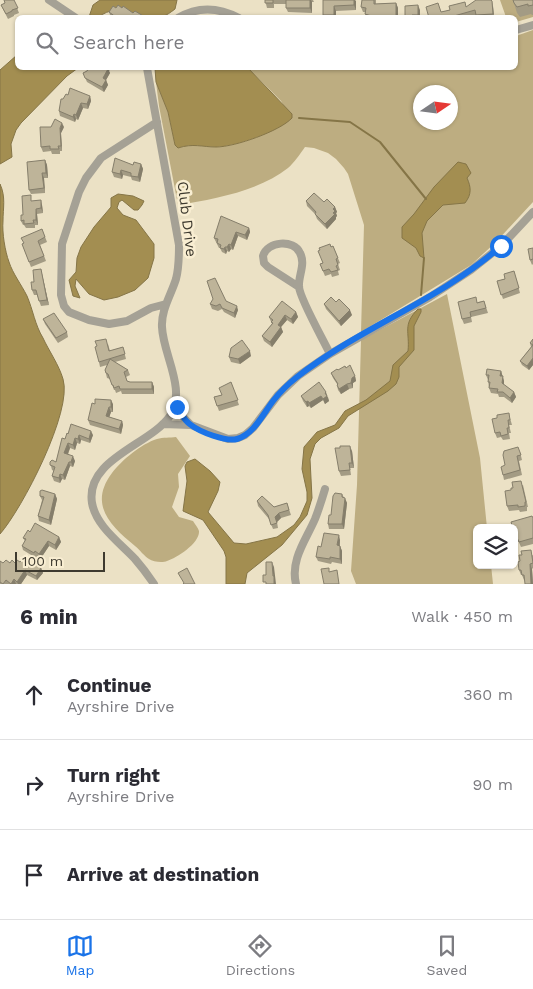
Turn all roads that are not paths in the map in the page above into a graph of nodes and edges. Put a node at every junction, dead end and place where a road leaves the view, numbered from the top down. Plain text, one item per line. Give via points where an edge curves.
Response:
1 (49, 0) edge
2 (72, 15) edge
3 (184, 15) edge
4 (232, 15) edge
5 (533, 25) edge
6 (518, 29) edge
7 (147, 70) edge
8 (156, 122) junction
9 (533, 212) edge
10 (299, 287) junction
11 (166, 304) junction
12 (330, 354) junction
13 (175, 403) junction
14 (163, 424) junction
15 (190, 425) junction
16 (325, 489) dead end
17 (154, 584) edge
18 (296, 584) edge

1 - 2 street
3 - 4 street via 208,9
5 - 6 street
7 - 8 street, Club Drive
8 - 11 street, Club Drive via 179,245 177,274
8 - 11 street via 101,158 86,178 62,244 61,295 69,312 109,324 127,321 157,305
9 - 12 street via 501,246 471,270
10 - 10 street via 302,260 297,248 286,244 267,248 263,256 266,265
10 - 12 street
11 - 13 street, Club Drive via 162,332 175,382
12 - 15 street via 291,382 245,435 234,439 222,438
13 - 14 street
13 - 15 street
14 - 15 street
14 - 17 street via 107,465 95,482 92,496 94,510 101,523
16 - 18 street via 296,560

